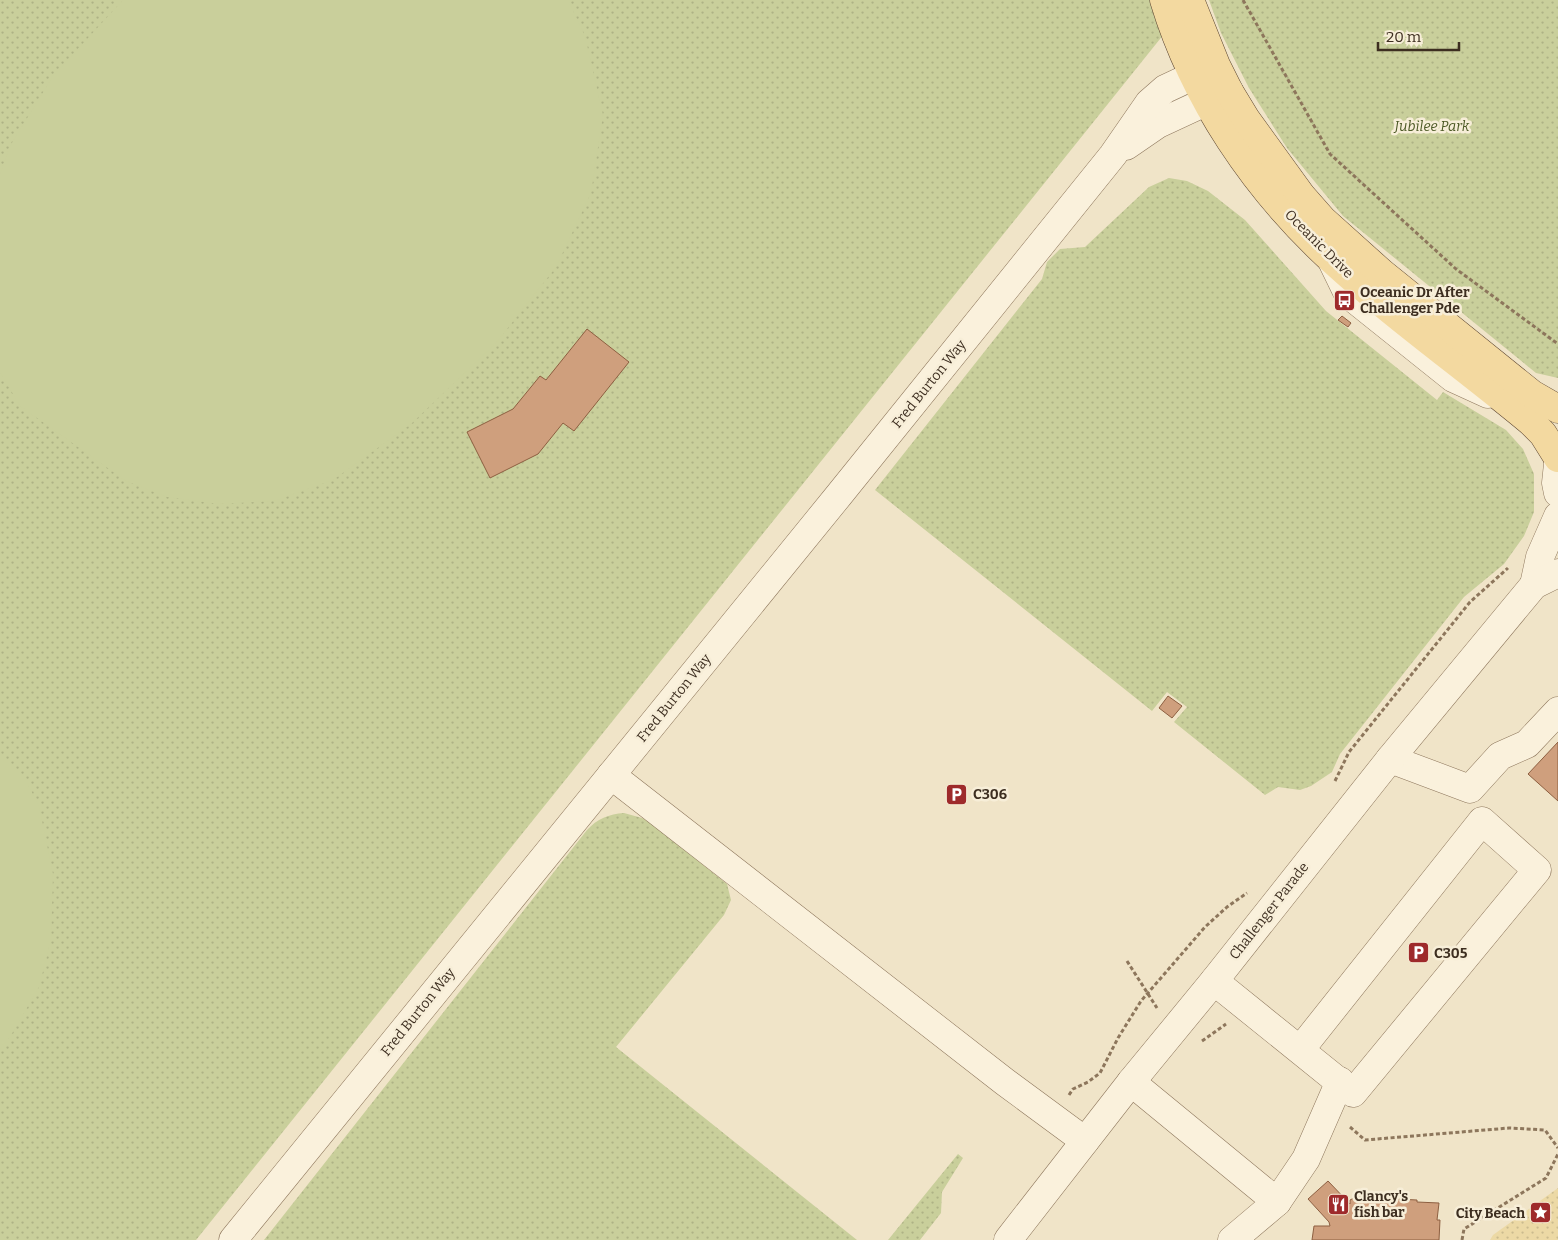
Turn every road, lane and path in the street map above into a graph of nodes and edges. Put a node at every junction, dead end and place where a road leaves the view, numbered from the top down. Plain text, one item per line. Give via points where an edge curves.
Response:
1 (1164, 0) edge
2 (1190, 0) edge
3 (1243, 0) edge
4 (1204, 70) junction
5 (1218, 96) junction
6 (1112, 155) junction
7 (1558, 344) edge
8 (1558, 409) edge
9 (1558, 458) edge
10 (1558, 464) edge
11 (1558, 493) edge
12 (1558, 516) edge
13 (1512, 564) dead end
14 (1558, 573) edge
15 (1534, 585) junction
16 (1558, 710) edge
17 (1390, 759) junction
18 (611, 775) junction
19 (1335, 783) dead end
20 (1249, 891) dead end
21 (1214, 981) junction
22 (1300, 1050) junction
23 (1340, 1081) junction
24 (1131, 1082) junction
25 (1054, 1119) junction
26 (1085, 1142) junction
27 (1558, 1154) edge
28 (1276, 1202) junction
29 (233, 1240) edge
30 (1008, 1240) edge
31 (1232, 1240) edge
32 (1462, 1240) edge

1 - 4 main road, Oceanic Drive via 1169,18
2 - 4 main road, Oceanic Drive
3 - 7 path via 1330,154 1456,270
4 - 5 main road, Oceanic Drive
4 - 6 street, Fred Burton Way via 1165,89 1149,103
5 - 6 street, Fred Burton Way via 1158,124
5 - 8 main road, Oceanic Drive via 1246,120 1323,220 1382,273 1532,394
5 - 9 main road, Oceanic Drive via 1248,165 1290,217 1371,294 1538,428
6 - 18 street, Fred Burton Way
10 - 11 street
12 - 15 street, Challenger Parade via 1540,557
13 - 19 path via 1464,610 1349,752
14 - 15 street, Challenger Parade
15 - 17 street, Challenger Parade
16 - 17 street via 1527,744 1500,756 1470,789
17 - 21 street, Challenger Parade
18 - 25 street
18 - 29 street, Fred Burton Way
20 - 25 path via 1205,927 1141,1001 1100,1073 1073,1089
21 - 22 street
21 - 24 street, Challenger Parade
22 - 23 street
22 - 23 street via 1482,822 1537,870 1353,1093
23 - 28 street via 1306,1159
24 - 26 street, Challenger Parade
24 - 28 street
25 - 26 street
26 - 30 street, Challenger Parade
27 - 32 path via 1546,1178 1464,1229
28 - 31 street

